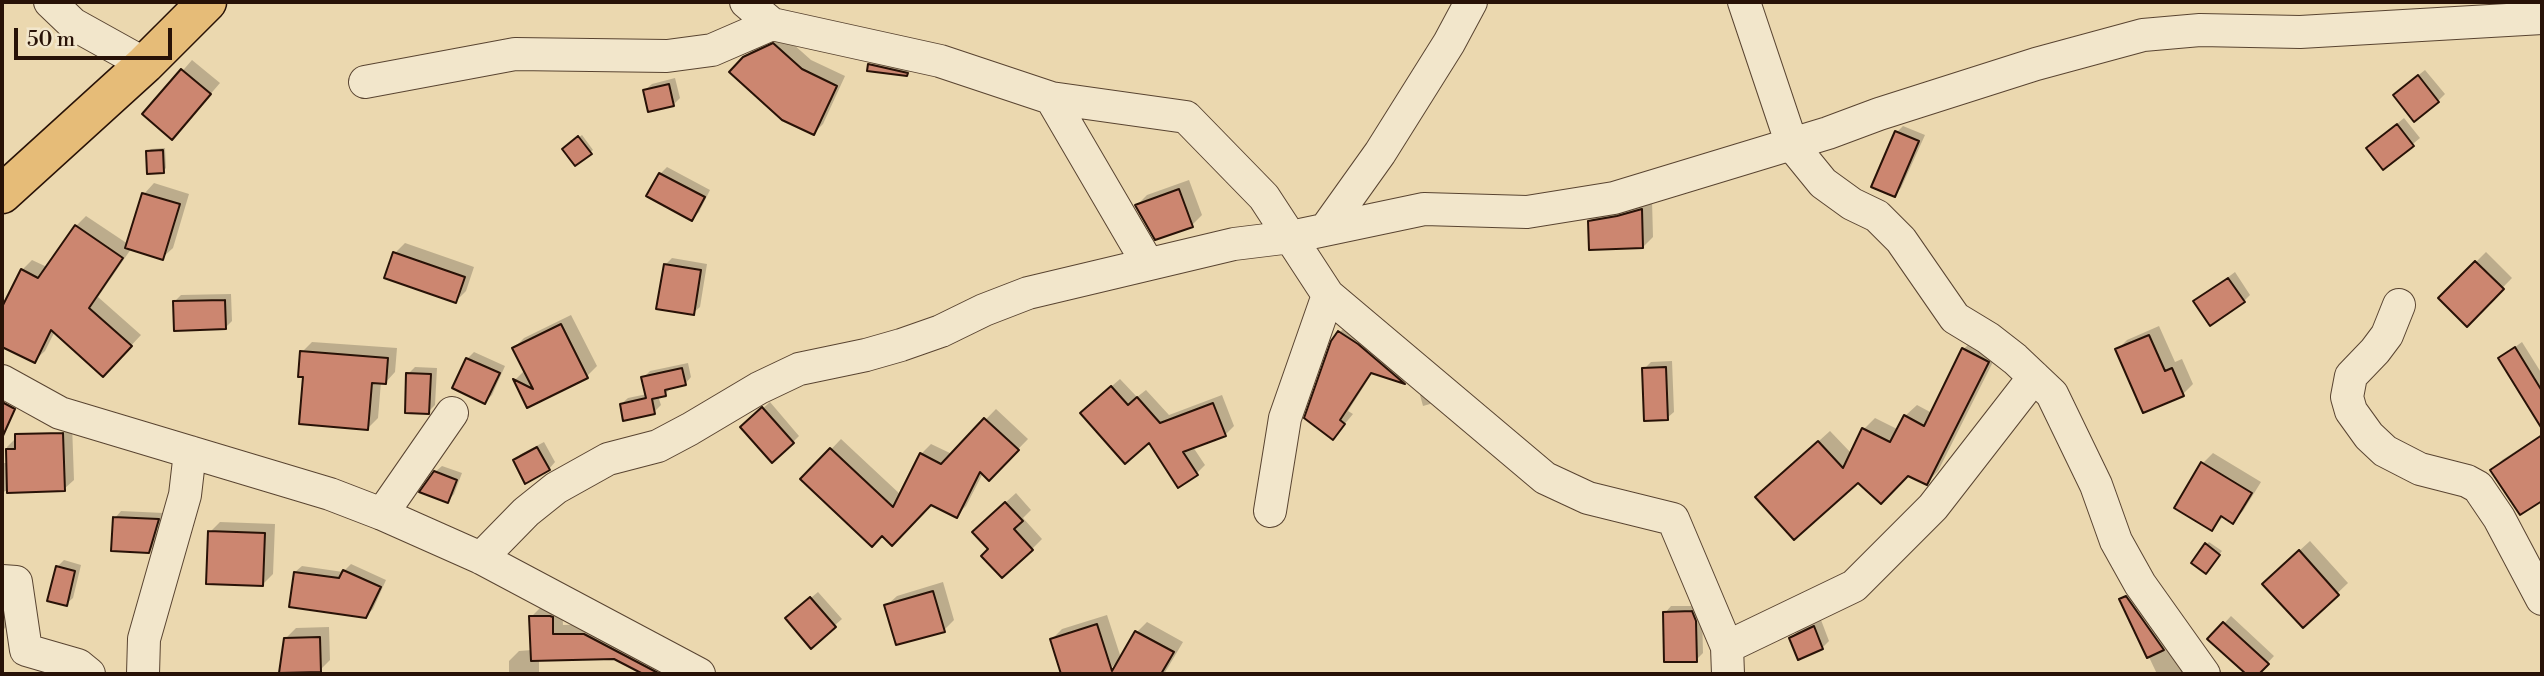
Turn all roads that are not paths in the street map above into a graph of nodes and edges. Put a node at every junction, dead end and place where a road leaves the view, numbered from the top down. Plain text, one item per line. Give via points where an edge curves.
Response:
1 (50, 2) edge
2 (206, 2) edge
3 (746, 2) edge
4 (1471, 2) edge
5 (1744, 2) edge
6 (2542, 18) edge
7 (772, 24) junction
8 (145, 64) junction
9 (365, 82) dead end
10 (1051, 99) junction
11 (1792, 145) junction
12 (6, 186) edge
13 (1325, 230) junction
14 (1291, 237) junction
15 (1148, 264) junction
16 (1328, 296) junction
17 (2399, 305) dead end
18 (2034, 377) junction
19 (2, 381) edge
20 (452, 413) dead end
21 (190, 452) junction
22 (1270, 511) dead end
23 (382, 514) junction
24 (481, 558) junction
25 (2, 581) edge
26 (2542, 599) edge
27 (1727, 661) edge
28 (89, 674) edge
29 (143, 674) edge
30 (699, 674) edge
31 (2204, 674) edge

1 - 8 street via 73,24
2 - 8 main road
3 - 7 street
4 - 13 street via 1381,153
5 - 11 street
6 - 11 street via 2300,32 2200,30 2143,35 2036,64
7 - 9 street via 712,50 667,56 515,54
7 - 10 street via 940,61
8 - 12 main road
10 - 14 street via 1186,117 1264,197
10 - 15 street
11 - 13 street via 1614,198 1527,212 1424,209
11 - 18 street via 1823,183 1877,216 1901,240 1955,318 1988,338
13 - 14 street
14 - 15 street via 1234,244
14 - 16 street
15 - 24 street via 1028,293 921,338 799,369 658,446 608,459 556,488
16 - 22 street via 1285,418
16 - 27 street via 1545,478 1588,498 1673,519
17 - 26 street via 2387,335 2351,376 2347,397 2351,411 2385,451 2420,470 2478,486
18 - 27 street via 1933,508 1854,586
18 - 31 street via 2052,394 2096,485 2116,541 2140,584
19 - 21 street via 60,413
20 - 23 street
21 - 23 street
21 - 29 street via 185,495 144,639
23 - 24 street
24 - 30 street
25 - 28 street via 16,582 26,650 78,666

